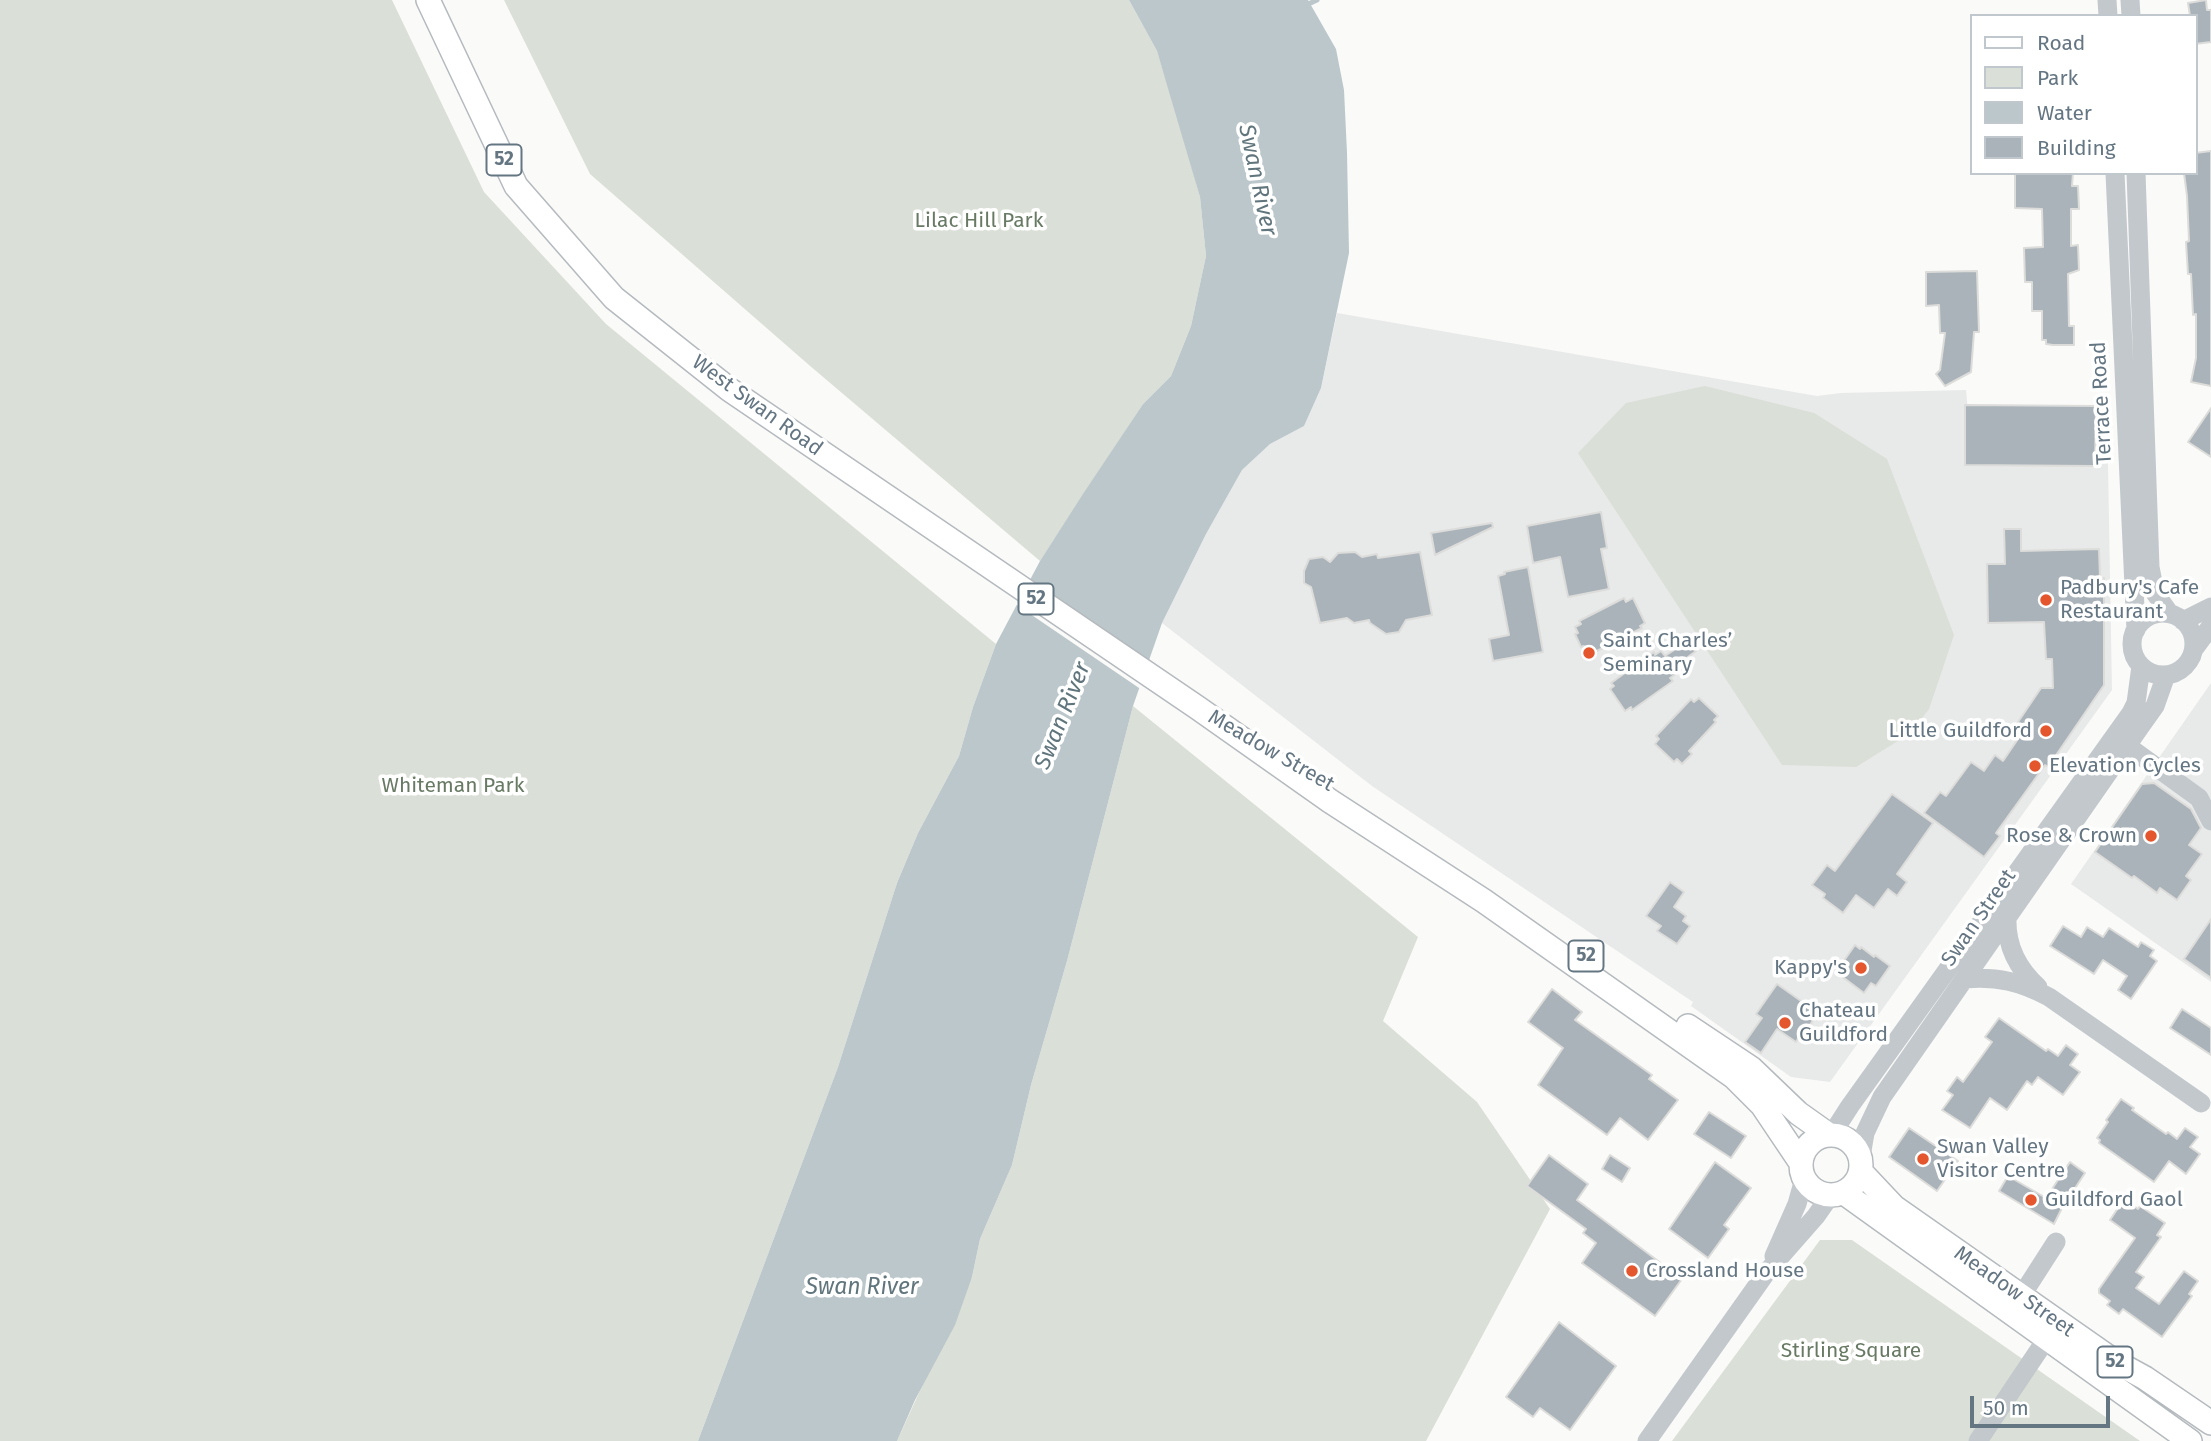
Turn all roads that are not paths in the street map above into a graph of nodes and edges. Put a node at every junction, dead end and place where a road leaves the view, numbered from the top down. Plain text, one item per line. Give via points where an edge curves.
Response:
1 (428, 0) edge
2 (2115, 175) edge
3 (2136, 175) edge
4 (2211, 607) edge
5 (2177, 617) junction
6 (2211, 626) edge
7 (2136, 630) junction
8 (2193, 649) junction
9 (2141, 666) junction
10 (2166, 675) junction
11 (1198, 708) junction
12 (2121, 742) junction
13 (2211, 821) edge
14 (2007, 918) junction
15 (1965, 979) junction
16 (2049, 997) junction
17 (2201, 1103) dead end
18 (1830, 1135) junction
19 (1861, 1164) junction
20 (1803, 1171) junction
21 (1837, 1194) junction
22 (2056, 1242) dead end
23 (1766, 1273) junction
24 (2016, 1305) junction
25 (2047, 1338) junction
26 (2211, 1423) edge
27 (2188, 1440) edge
28 (1647, 1441) edge
29 (1979, 1441) edge

1 - 11 main road, West Swan Road / 52 via 516,186 614,298 730,390
2 - 7 street, Terrace Road
3 - 5 street, Terrace Road via 2150,567 2155,593
4 - 5 street
5 - 7 street via 2151,616
5 - 8 street via 2192,634
6 - 8 street
7 - 9 street via 2132,645
8 - 10 street via 2182,669
9 - 10 street
9 - 12 street, Swan Street via 2136,704
10 - 12 street, Swan Street via 2155,706
11 - 18 main road, Meadow Street / 52 via 1459,868 1751,1068 1798,1113
11 - 20 main road, Meadow Street / 52 via 1330,801 1485,901 1734,1077 1762,1105
12 - 13 street via 2199,798
12 - 14 street, Swan Street
12 - 18 street, Swan Street
14 - 15 street, Swan Street
14 - 16 street via 2015,958
15 - 16 street via 2019,982
15 - 19 street, Swan Street via 1882,1097 1865,1133
16 - 17 street
18 - 19 main road, 52 via 1852,1142
18 - 20 main road via 1804,1151
19 - 21 main road via 1853,1186
19 - 24 main road, Meadow Street / 52 via 1894,1207
20 - 21 main road, 52 via 1815,1191
20 - 23 street via 1797,1204
21 - 23 street
21 - 24 main road, Meadow Street / 52
22 - 24 street
23 - 28 street
24 - 25 main road, Meadow Street / 52
24 - 26 main road, Meadow Street / 52 via 2145,1378
25 - 27 main road, Meadow Street / 52
25 - 29 street

